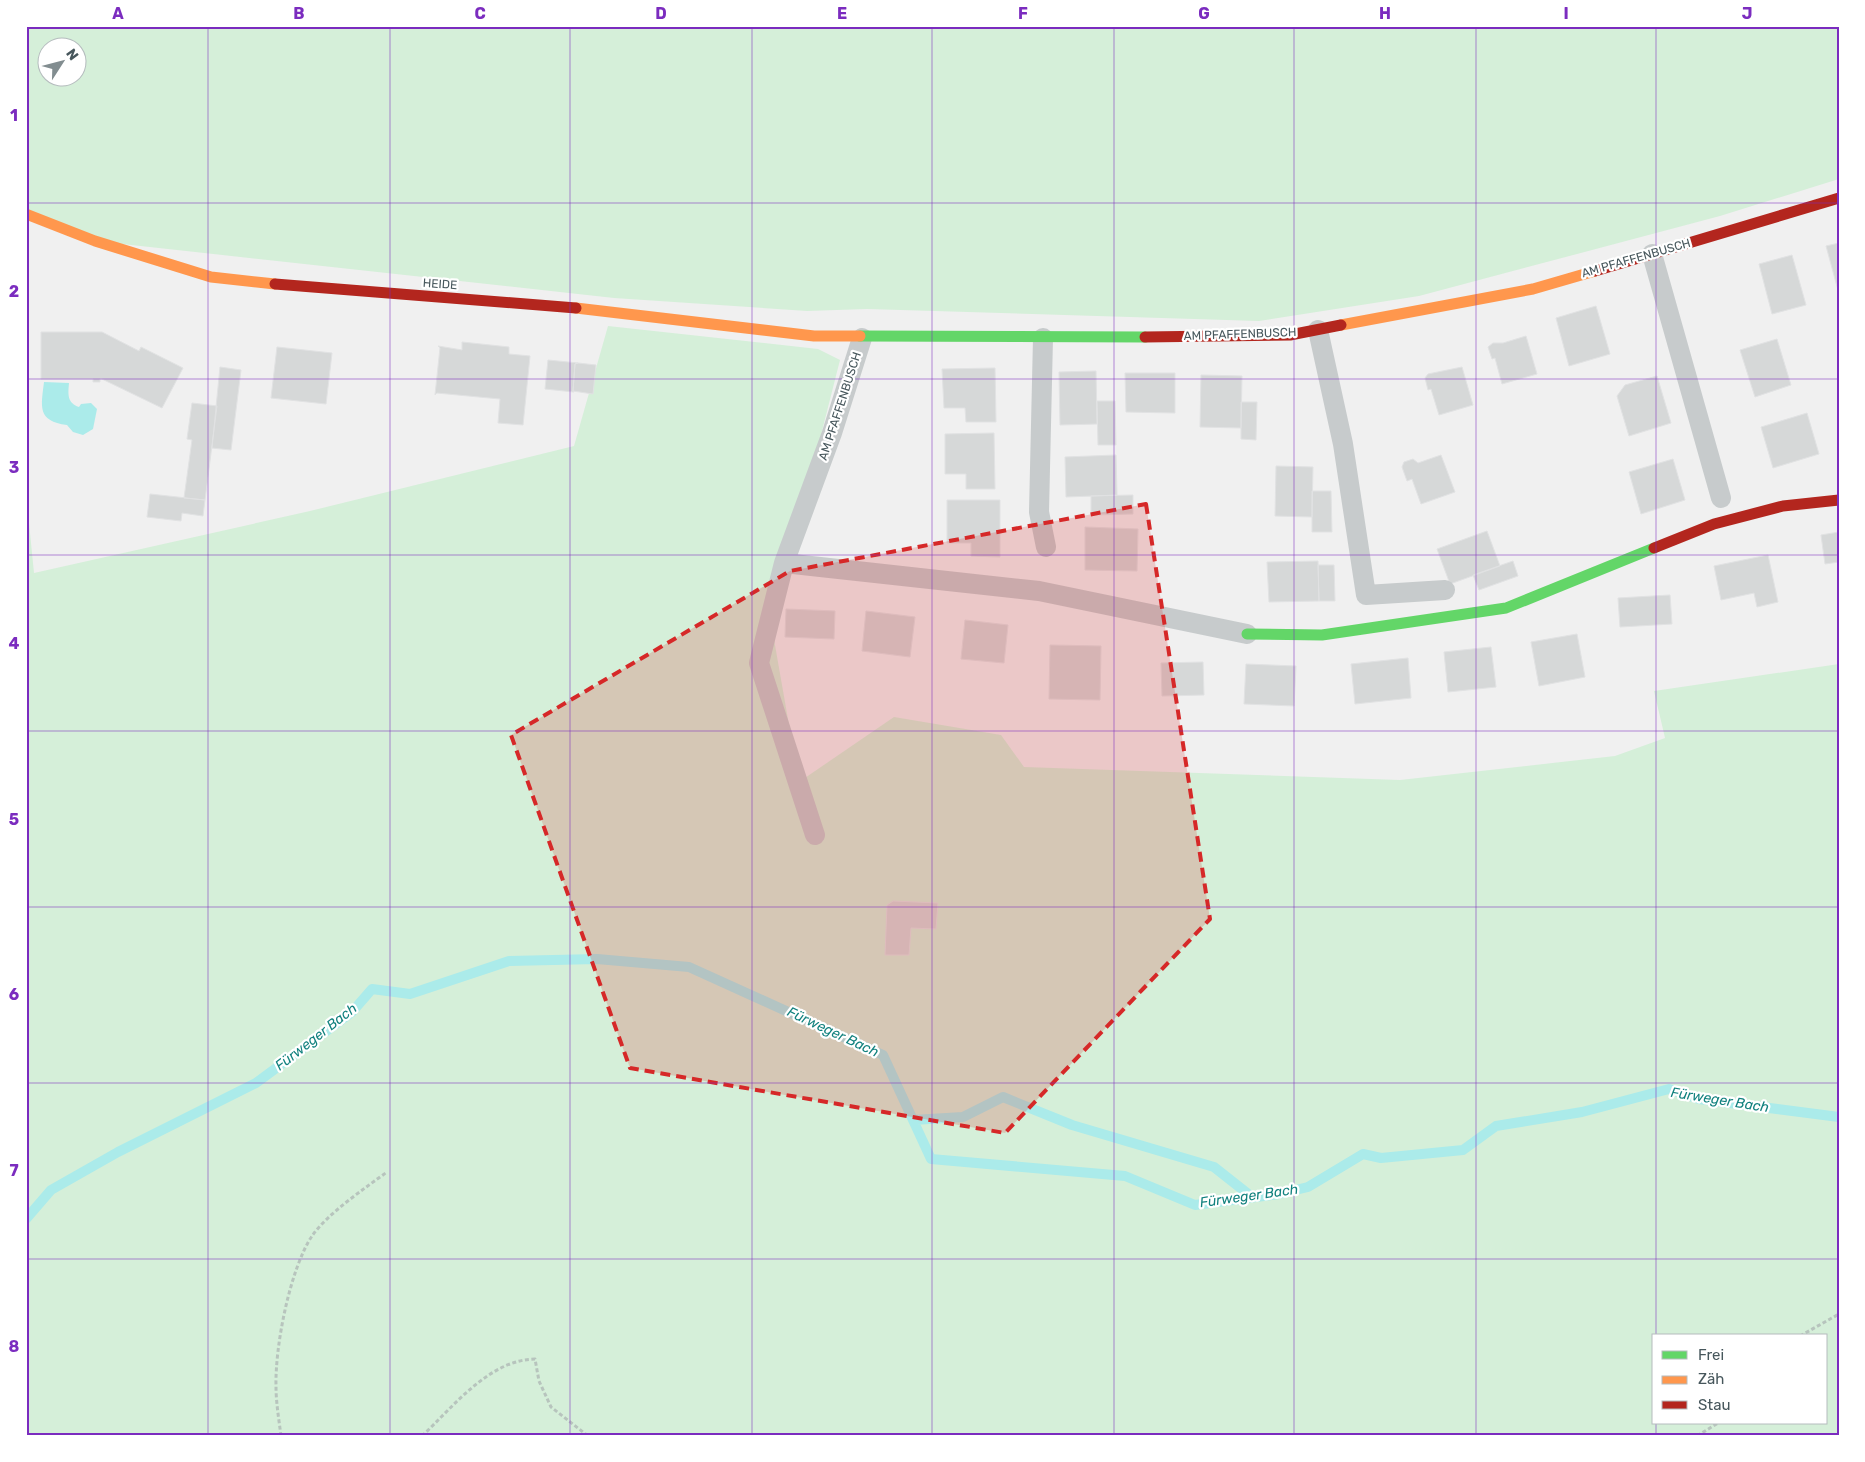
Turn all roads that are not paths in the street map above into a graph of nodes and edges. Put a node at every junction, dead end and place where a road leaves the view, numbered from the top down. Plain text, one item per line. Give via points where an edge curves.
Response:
1 (1839, 198) edge
2 (26, 214) edge
3 (1652, 254) junction
4 (1318, 330) junction
5 (862, 338) junction
6 (1043, 338) junction
7 (1721, 498) dead end
8 (1839, 500) edge
9 (1046, 547) dead end
10 (784, 562) junction
11 (1445, 590) dead end
12 (1247, 634) joint
13 (815, 835) dead end

1 - 3 street, AM PFAFFENBUSCH
2 - 5 street, HEIDE via 95,241 211,277 320,289 609,310 814,336
3 - 4 street, AM PFAFFENBUSCH via 1533,289
3 - 7 lane
4 - 6 street, AM PFAFFENBUSCH via 1290,335
4 - 11 lane via 1343,444 1366,595
5 - 6 street, AM PFAFFENBUSCH
5 - 10 lane, AM PFAFFENBUSCH via 832,433
6 - 9 lane via 1039,512
8 - 12 street via 1783,506 1714,524 1506,608 1322,635
10 - 12 lane via 1039,591
10 - 13 lane, AM PFAFFENBUSCH via 759,662

